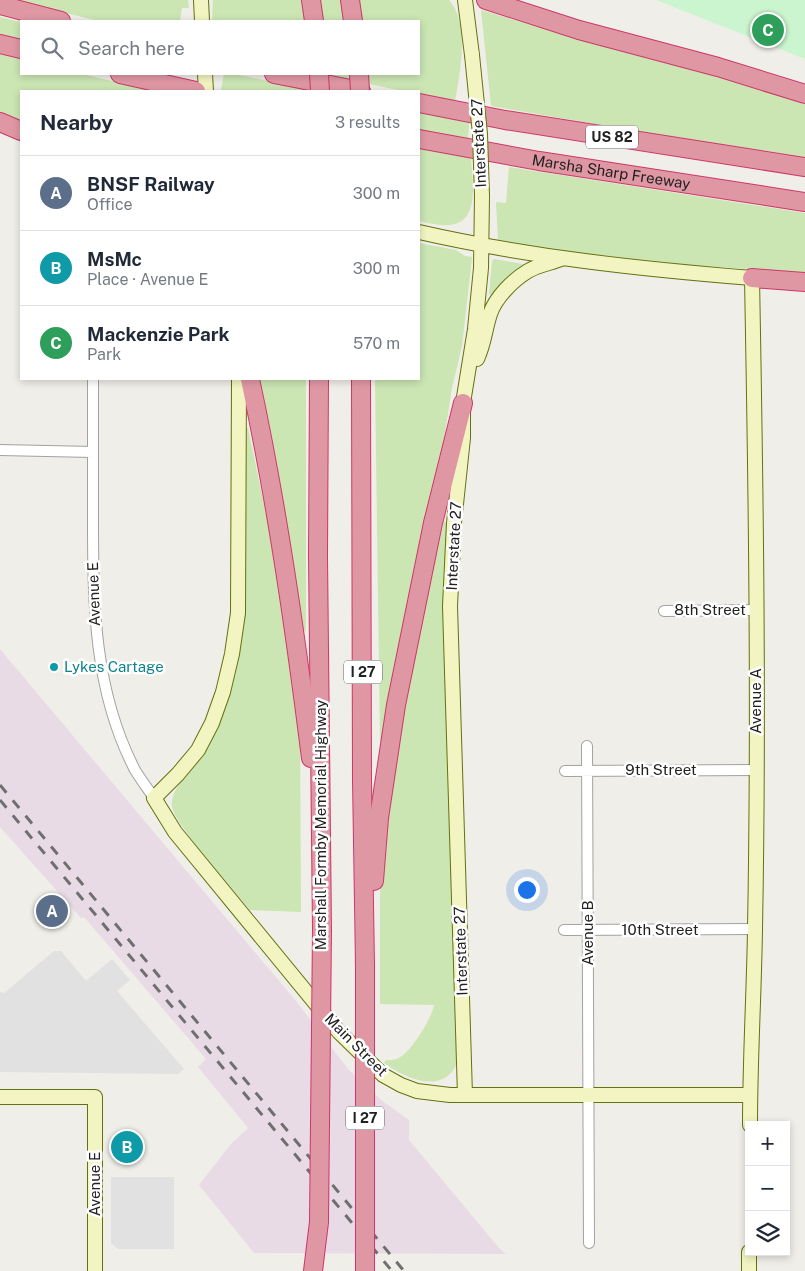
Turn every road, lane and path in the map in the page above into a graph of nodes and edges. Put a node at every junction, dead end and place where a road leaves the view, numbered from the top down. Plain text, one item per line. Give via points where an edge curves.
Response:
1 (311, 0) edge
2 (350, 0) edge
3 (465, 0) edge
4 (486, 0) edge
5 (0, 5) edge
6 (57, 20) edge
7 (314, 20) edge
8 (354, 20) edge
9 (0, 44) edge
10 (20, 49) edge
11 (124, 75) edge
12 (205, 75) edge
13 (279, 75) edge
14 (319, 75) edge
15 (359, 75) edge
16 (192, 90) edge
17 (206, 90) edge
18 (320, 90) edge
19 (355, 90) edge
20 (360, 90) edge
21 (805, 94) edge
22 (420, 103) edge
23 (0, 122) edge
24 (0, 127) edge
25 (20, 132) edge
26 (20, 132) edge
27 (420, 139) edge
28 (805, 167) edge
29 (805, 202) edge
30 (420, 232) edge
31 (482, 246) junction
32 (563, 259) junction
33 (752, 278) junction
34 (805, 282) edge
35 (469, 373) junction
36 (93, 380) edge
37 (239, 380) edge
38 (250, 380) edge
39 (319, 380) edge
40 (361, 380) edge
41 (463, 403) junction
42 (0, 450) edge
43 (93, 452) junction
44 (664, 610) dead end
45 (756, 610) junction
46 (587, 746) dead end
47 (756, 770) junction
48 (587, 771) junction
49 (565, 772) dead end
50 (154, 798) junction
51 (322, 843) junction
52 (755, 929) junction
53 (564, 930) dead end
54 (588, 930) junction
55 (365, 966) junction
56 (465, 1095) junction
57 (750, 1095) junction
58 (588, 1096) junction
59 (0, 1097) edge
60 (750, 1121) edge
61 (319, 1222) junction
62 (589, 1243) dead end
63 (749, 1256) edge
64 (95, 1271) edge
65 (313, 1271) edge
66 (320, 1271) edge
67 (365, 1271) edge
68 (749, 1271) edge

1 - 7 highway
2 - 8 highway
3 - 31 main road, Interstate 27, bridge via 480,134
4 - 21 highway via 578,30
5 - 6 highway
9 - 10 highway
11 - 16 highway
12 - 17 main road
13 - 19 highway
14 - 18 highway, bridge
15 - 20 highway, bridge
22 - 28 highway, US 82 via 505,120
23 - 25 highway
24 - 26 main road
27 - 29 highway, Marsha Sharp Freeway / US 82
30 - 31 main road
31 - 32 main road
31 - 35 main road, Interstate 27
32 - 33 main road
32 - 35 main road via 529,270 501,295 490,312 482,350
33 - 34 highway
33 - 45 main road, Avenue A
35 - 41 main road, Interstate 27
36 - 43 street, Avenue E
37 - 50 main road via 238,613 232,654 223,692 198,750
38 - 51 highway via 294,621
39 - 51 highway, Marshall Formby Memorial Highway
40 - 55 highway, I 27
41 - 55 highway via 433,523 391,734 379,818
41 - 56 main road, Interstate 27 via 450,606
42 - 43 street
43 - 50 street, Avenue E via 93,572 96,633 104,686 119,733 136,771
44 - 45 street, 8th Street
45 - 47 main road, Avenue A
46 - 48 street, Avenue B
47 - 48 street, 9th Street
47 - 52 main road, Avenue A
48 - 49 street, 9th Street
48 - 54 street, Avenue B
50 - 56 main road, Main Street via 175,832 339,1032 383,1075 417,1091
51 - 61 highway, Marshall Formby Memorial Highway, bridge
52 - 54 street, 10th Street
52 - 57 main road, Avenue A
53 - 54 street, 10th Street
54 - 58 street, Avenue B
55 - 67 highway, I 27, bridge
56 - 58 main road, Main Street
57 - 58 main road, Main Street
57 - 60 main road, Avenue A
58 - 62 street, Avenue B
59 - 64 main road, Avenue E via 95,1097
61 - 65 highway
61 - 66 highway, Marshall Formby Memorial Highway
63 - 68 main road

